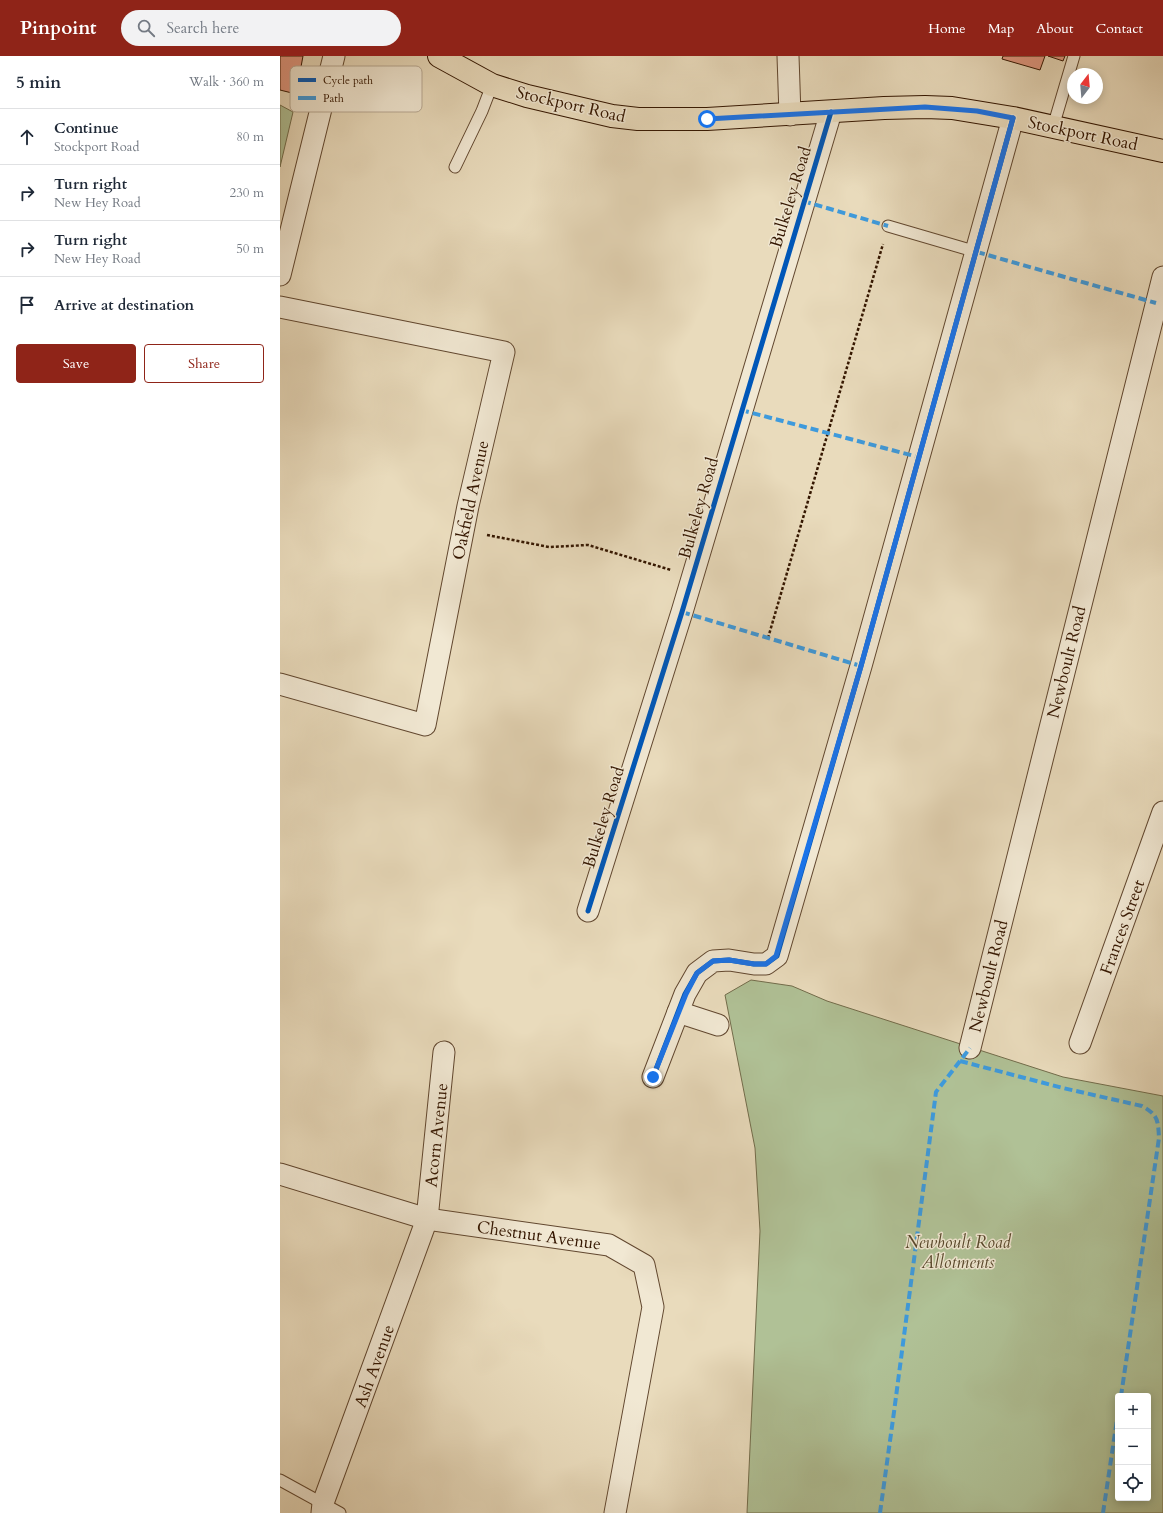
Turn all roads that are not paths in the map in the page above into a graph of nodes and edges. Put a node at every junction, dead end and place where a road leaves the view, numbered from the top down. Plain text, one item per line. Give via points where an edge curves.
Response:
1 (334, 56) edge
2 (439, 56) edge
3 (788, 56) edge
4 (1074, 56) edge
5 (332, 66) edge
6 (492, 85) junction
7 (320, 112) edge
8 (831, 112) junction
9 (790, 114) junction
10 (1013, 118) junction
11 (1053, 127) junction
12 (1163, 150) edge
13 (455, 167) dead end
14 (888, 226) road end
15 (977, 252) junction
16 (280, 274) edge
17 (1163, 277) edge
18 (280, 307) edge
19 (280, 684) edge
20 (1163, 812) edge
21 (588, 911) dead end
22 (678, 1012) junction
23 (718, 1025) dead end
24 (1080, 1043) dead end
25 (970, 1048) dead end
26 (444, 1052) dead end
27 (653, 1077) dead end
28 (280, 1174) edge
29 (428, 1219) junction
30 (280, 1480) edge
31 (328, 1510) edge
32 (615, 1513) edge

1 - 5 street
2 - 6 main road, Stockport Road
3 - 9 street
4 - 11 lane
6 - 9 main road, Stockport Road via 604,114 638,119 707,119
6 - 13 lane
7 - 16 street
8 - 9 main road, Stockport Road
8 - 10 main road, Stockport Road via 925,107 977,111
8 - 21 street, Bulkeley Road via 692,577
10 - 11 main road, Stockport Road
10 - 15 street
11 - 12 main road, Stockport Road
14 - 15 lane
15 - 22 street via 861,666 776,956 766,964 713,961 697,973
17 - 25 street, Newboult Road
18 - 19 street, Oakfield Avenue via 504,352 463,530 425,725
20 - 24 street, Frances Street
22 - 23 street
22 - 27 street
26 - 29 street, Acorn Avenue
28 - 29 street, Chestnut Avenue
29 - 31 street, Ash Avenue
29 - 32 street, Chestnut Avenue via 609,1245 644,1265 653,1307
30 - 31 lane

